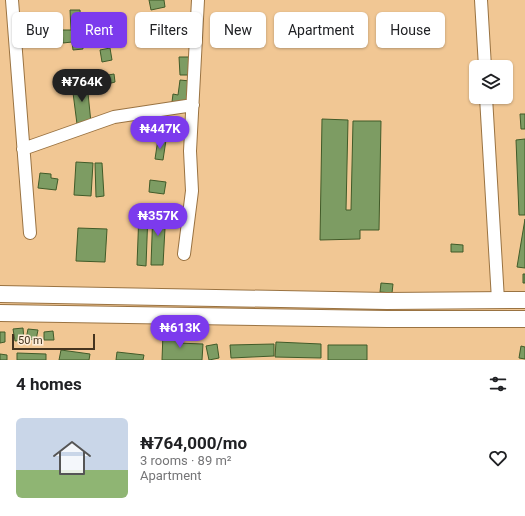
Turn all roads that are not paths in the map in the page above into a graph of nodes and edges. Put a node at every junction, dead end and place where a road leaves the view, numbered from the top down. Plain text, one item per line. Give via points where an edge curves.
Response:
1 (12, 0) edge
2 (198, 0) edge
3 (481, 0) edge
4 (485, 60) edge
5 (486, 104) edge
6 (193, 105) junction
7 (23, 149) junction
8 (30, 233) dead end
9 (184, 254) dead end
10 (0, 294) edge
11 (314, 300) junction
12 (498, 300) junction
13 (525, 300) edge
14 (0, 313) edge
15 (315, 318) junction
16 (525, 319) edge

1 - 7 street
2 - 6 street
3 - 4 street
5 - 12 street
6 - 7 street via 114,117
6 - 9 street via 190,151 192,191
7 - 8 street
10 - 11 main road
11 - 12 main road
11 - 15 main road
12 - 13 main road
14 - 15 main road
15 - 16 main road

